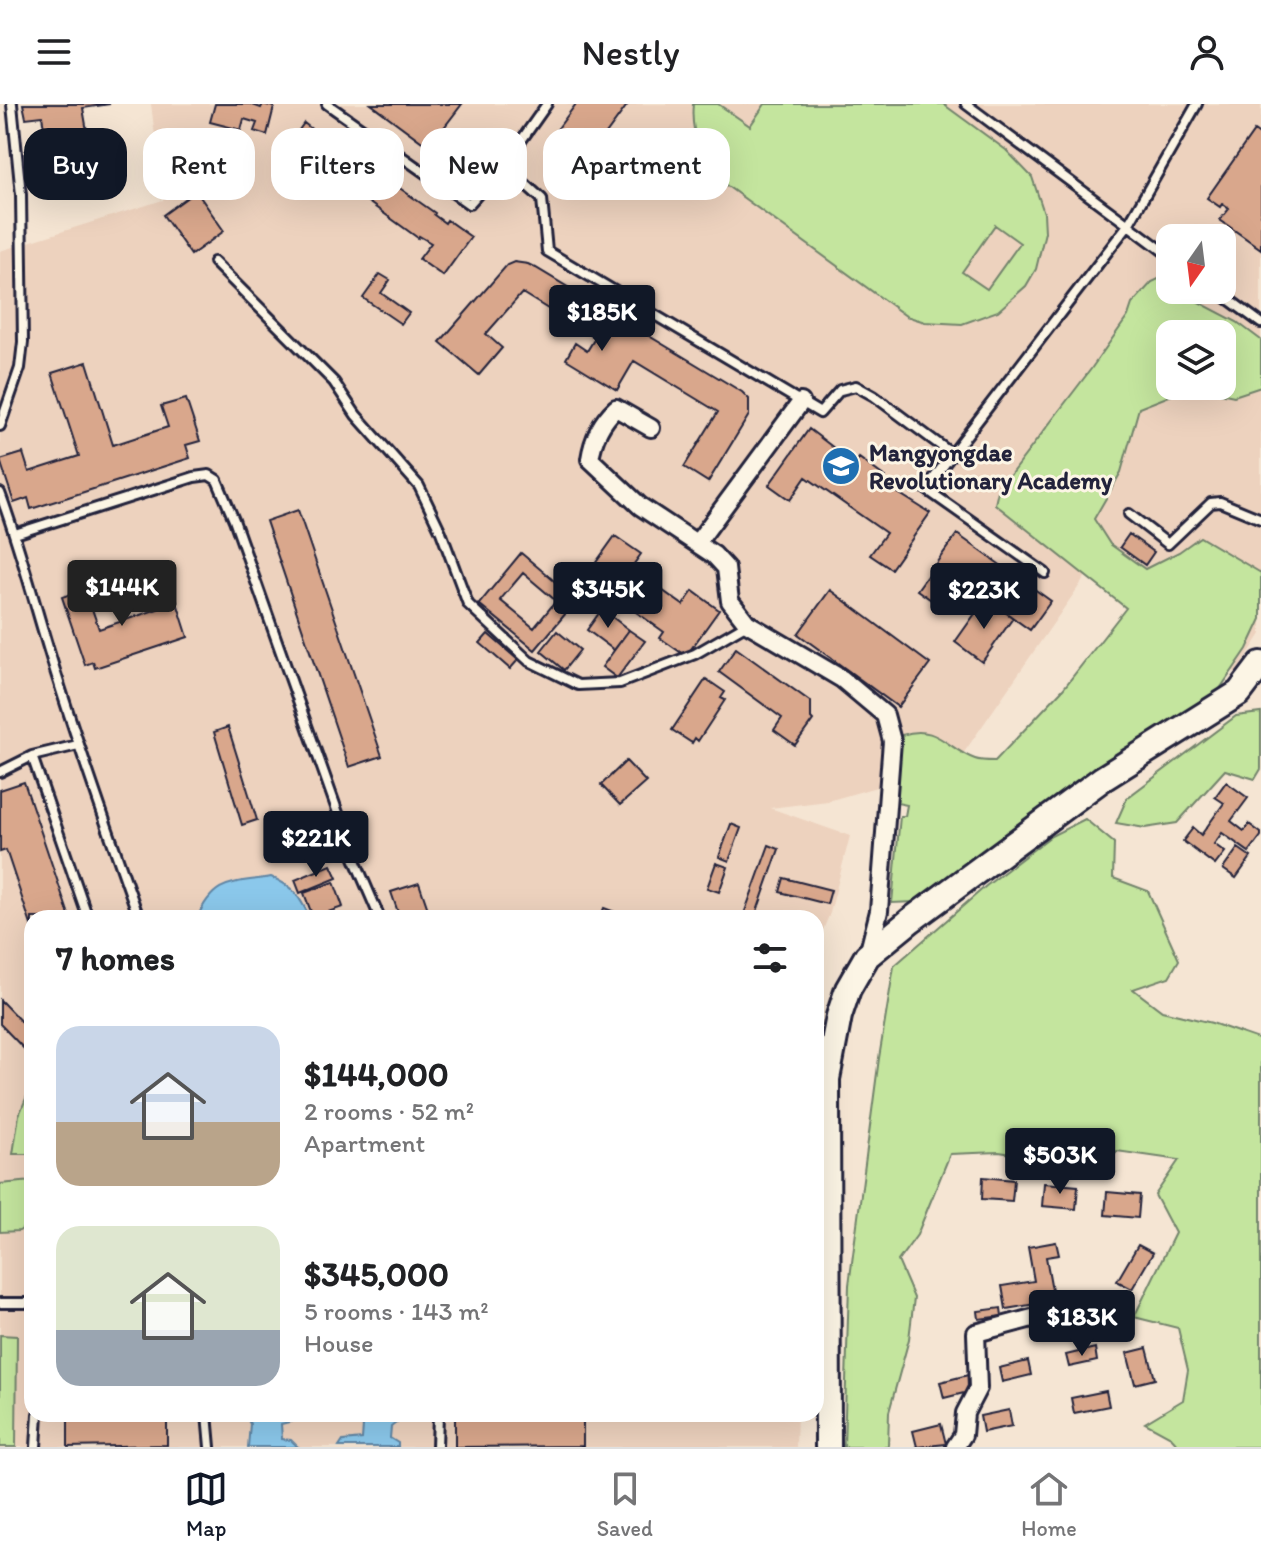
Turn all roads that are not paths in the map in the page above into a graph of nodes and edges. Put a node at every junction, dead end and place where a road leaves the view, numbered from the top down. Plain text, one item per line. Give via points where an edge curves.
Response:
1 (12, 104) edge
2 (327, 104) edge
3 (547, 104) edge
4 (966, 104) edge
5 (1197, 104) edge
6 (527, 132) edge
7 (420, 169) edge
8 (527, 186) edge
9 (1128, 225) junction
10 (1156, 246) edge
11 (214, 262) dead end
12 (1235, 304) edge
13 (1261, 323) edge
14 (801, 402) junction
15 (0, 426) edge
16 (651, 428) dead end
17 (952, 454) junction
18 (0, 493) edge
19 (1129, 514) dead end
20 (1261, 519) edge
21 (15, 534) junction
22 (697, 543) junction
23 (1045, 573) dead end
24 (747, 623) junction
25 (1261, 664) edge
26 (78, 745) junction
27 (32, 756) junction
28 (0, 772) edge
29 (85, 910) edge
30 (136, 910) edge
31 (377, 910) edge
32 (867, 956) junction
33 (824, 1126) edge
34 (824, 1290) edge
35 (0, 1303) edge
36 (24, 1303) edge
37 (1066, 1309) dead end
38 (38, 1422) edge
39 (208, 1422) edge
40 (438, 1422) edge
41 (36, 1447) edge
42 (210, 1447) edge
43 (437, 1447) edge
44 (828, 1447) edge
45 (955, 1447) edge

1 - 15 lane via 21,195 23,342
2 - 7 lane
3 - 6 lane
4 - 9 lane
5 - 9 lane
8 - 14 lane via 542,199 547,251
9 - 10 lane
9 - 17 lane
11 - 24 lane via 334,382 419,486 468,604 529,661 578,685 620,683 695,654
12 - 13 lane
14 - 17 lane via 820,413 840,390 856,386
14 - 22 street
16 - 22 street via 616,408 605,418 590,459 640,506
17 - 23 lane via 926,489
18 - 21 lane
19 - 20 lane via 1168,544 1211,503
21 - 26 lane
21 - 31 lane via 194,477 217,480
22 - 24 street via 726,568 730,601
24 - 32 street via 842,679 885,715 892,741 879,911
25 - 32 main road via 1244,692 1102,779
26 - 27 lane
26 - 30 lane
27 - 28 lane
27 - 29 lane
32 - 33 main road via 848,989 836,1032
34 - 44 main road
35 - 36 lane
37 - 45 street via 976,1333 978,1388
38 - 41 lane
39 - 42 lane
40 - 43 lane

